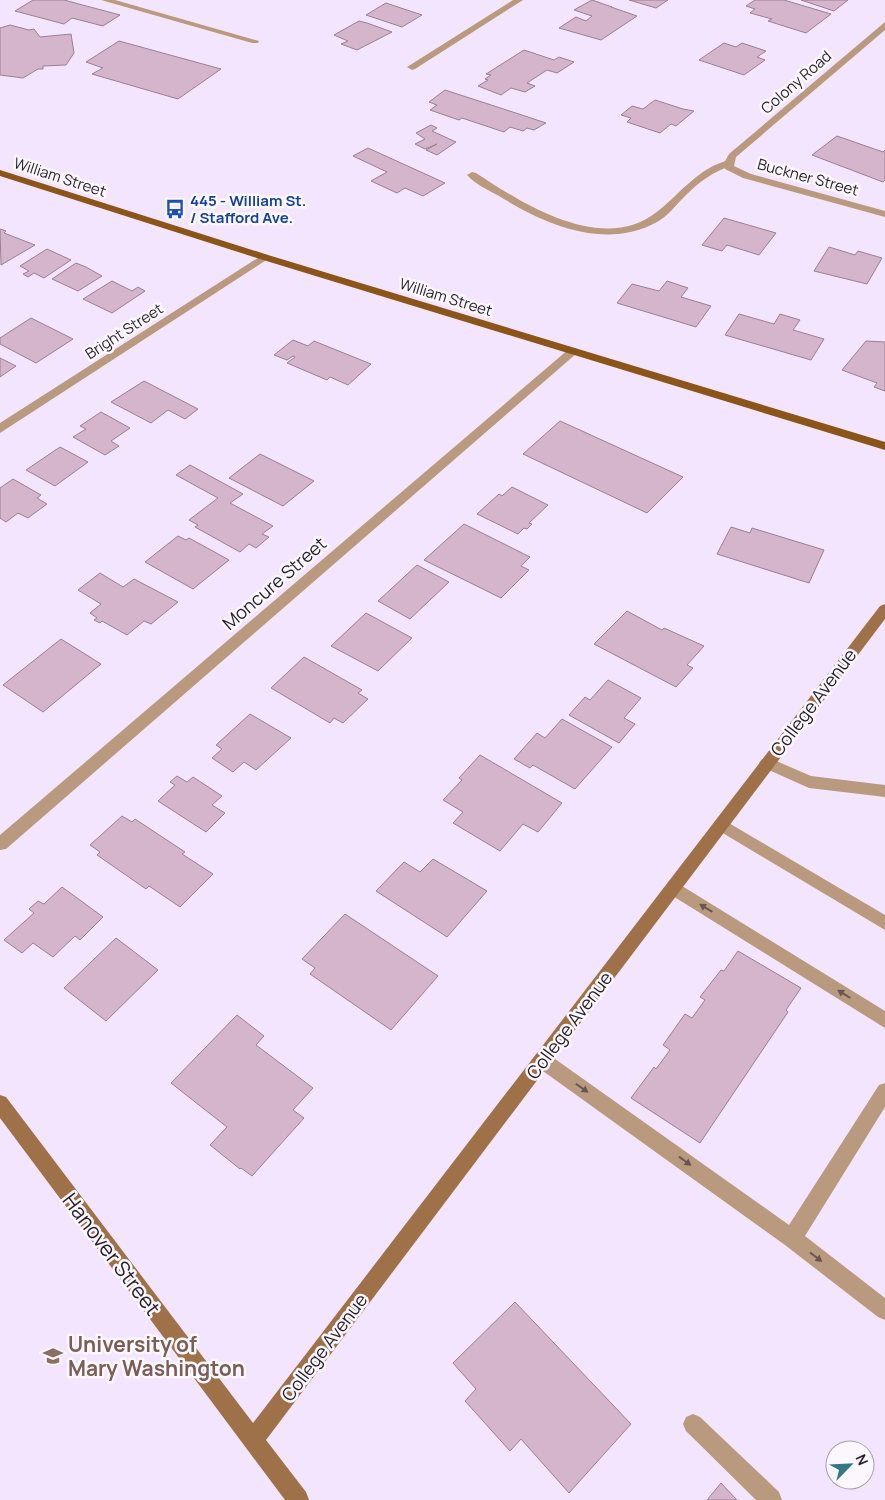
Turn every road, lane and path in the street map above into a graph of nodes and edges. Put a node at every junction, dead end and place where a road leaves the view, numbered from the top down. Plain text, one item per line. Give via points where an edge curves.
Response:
1 (105, 0) edge
2 (519, 0) edge
3 (885, 25) edge
4 (255, 41) dead end
5 (412, 68) dead end
6 (728, 163) junction
7 (0, 173) edge
8 (472, 174) dead end
9 (885, 214) edge
10 (264, 257) junction
11 (573, 351) junction
12 (0, 429) edge
13 (885, 446) edge
14 (885, 609) edge
15 (767, 763) junction
16 (885, 791) edge
17 (722, 825) junction
18 (0, 844) edge
19 (674, 888) junction
20 (885, 923) edge
21 (885, 1020) edge
22 (542, 1060) junction
23 (885, 1091) edge
24 (0, 1103) edge
25 (792, 1238) junction
26 (885, 1310) edge
27 (692, 1424) dead end
28 (252, 1441) junction
29 (298, 1500) edge
30 (772, 1500) edge

1 - 4 street
2 - 5 street
3 - 6 street, Colony Road via 732,156
6 - 8 street via 700,177 651,221 613,231 570,227 502,195
6 - 9 street, Buckner Street via 729,167 747,176
7 - 10 main road, William Street
10 - 11 main road, William Street
10 - 12 street, Bright Street
11 - 13 main road, William Street
11 - 18 street, Moncure Street
14 - 15 street, College Avenue
15 - 16 street via 809,782
15 - 17 street, College Avenue
17 - 19 street, College Avenue
17 - 20 street
21 -> 19 street
19 - 22 street, College Avenue
22 -> 25 street
22 - 28 street, College Avenue
23 - 25 street
24 - 28 street, Hanover Street
25 -> 26 street
27 - 30 street
28 - 29 street, Hanover Street

